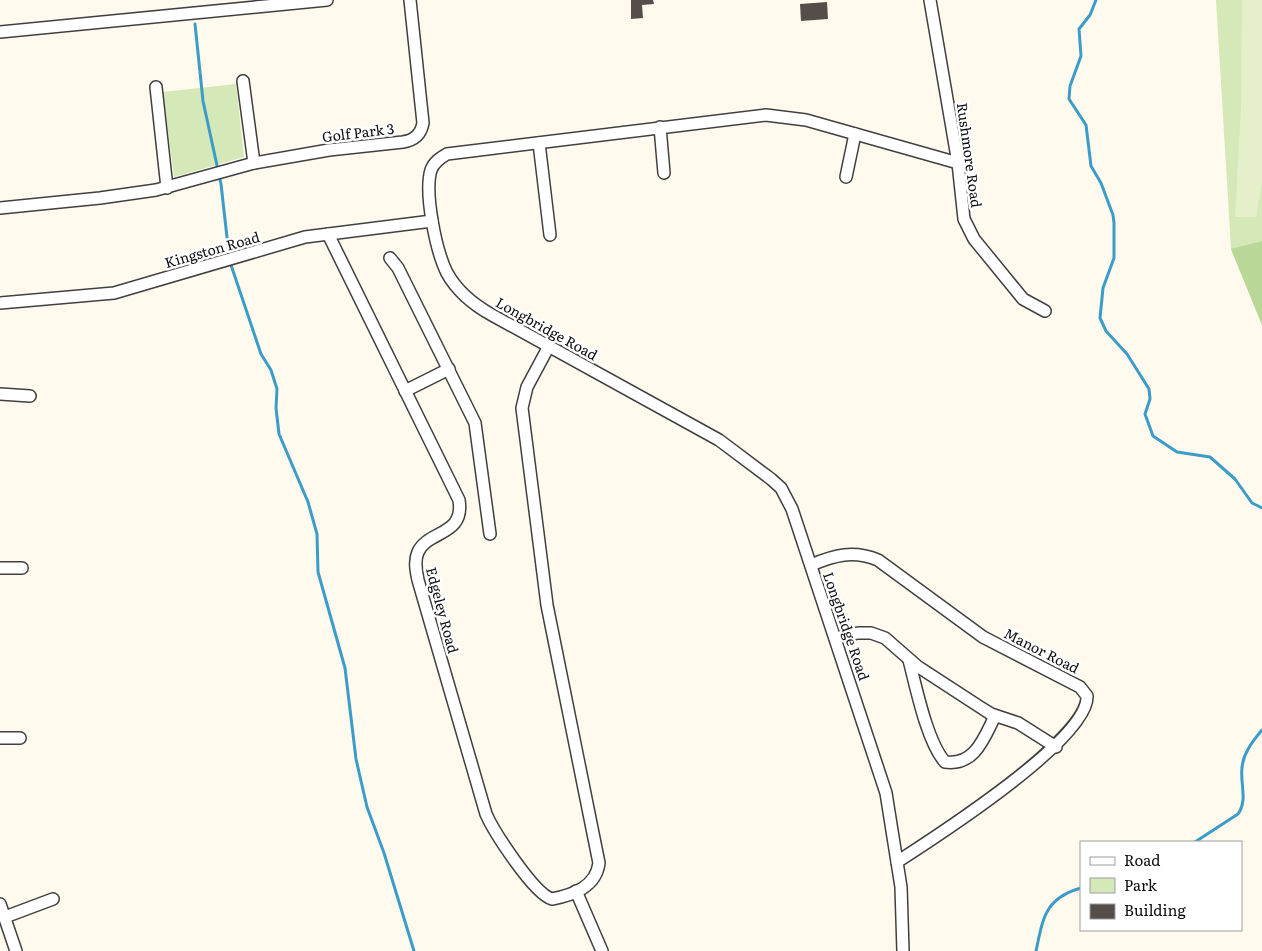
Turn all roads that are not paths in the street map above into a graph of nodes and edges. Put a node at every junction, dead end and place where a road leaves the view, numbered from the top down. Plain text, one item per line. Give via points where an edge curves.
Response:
1 (327, 0) edge
2 (410, 0) edge
3 (930, 0) edge
4 (0, 32) edge
5 (243, 82) dead end
6 (156, 87) dead end
7 (660, 127) junction
8 (855, 134) junction
9 (539, 143) junction
10 (254, 163) junction
11 (958, 163) junction
12 (664, 173) dead end
13 (846, 177) dead end
14 (167, 188) junction
15 (0, 208) edge
16 (432, 221) junction
17 (328, 234) junction
18 (550, 235) dead end
19 (390, 258) dead end
20 (0, 303) edge
21 (1045, 311) dead end
22 (549, 346) junction
23 (449, 370) junction
24 (405, 391) junction
25 (0, 394) edge
26 (30, 396) dead end
27 (490, 534) dead end
28 (811, 565) junction
29 (0, 568) edge
30 (22, 568) dead end
31 (835, 638) junction
32 (909, 660) junction
33 (994, 716) junction
34 (0, 738) edge
35 (20, 738) dead end
36 (1056, 747) junction
37 (897, 862) junction
38 (576, 891) junction
39 (53, 899) dead end
40 (0, 904) edge
41 (5, 917) junction
42 (16, 951) edge
43 (602, 951) edge
44 (903, 951) edge

1 - 4 street
2 - 10 street, Golf Park 3 via 423,123 419,134 404,142
3 - 11 street, Rushmore Road
5 - 10 street
6 - 14 street
7 - 8 street, Longbridge Road via 772,115 806,120
7 - 9 street, Longbridge Road
7 - 12 street
8 - 11 street, Longbridge Road
8 - 13 street
9 - 16 street, Longbridge Road via 459,152 439,158 431,170
9 - 18 street
10 - 14 street, Golf Park 3
11 - 21 street, Rushmore Road via 961,210 967,228 1023,299
14 - 15 street, Golf Park 3
16 - 17 street, Kingston Road
16 - 22 street, Longbridge Road via 447,272 460,290 479,308
17 - 20 street, Kingston Road via 305,237 114,293
17 - 24 street, Edgeley Road
19 - 23 street
22 - 28 street, Longbridge Road via 719,440 771,479 781,488 792,510
22 - 38 street, Edgeley Road via 526,387 522,408 547,605 599,863 596,877 585,888
23 - 24 street
23 - 27 street via 475,424
24 - 38 street, Edgeley Road via 460,506 456,522 424,544 415,565 482,802 497,836 543,895 552,899
25 - 26 street
28 - 31 street, Longbridge Road
28 - 36 street, Manor Road via 844,554 864,554 878,560 983,637 1080,687 1087,696 1085,709
29 - 30 street
31 - 32 street via 871,633 885,638
31 - 37 street, Longbridge Road via 881,775
32 - 33 street
32 - 33 street via 936,751 945,762 969,758 983,742
33 - 36 street via 1018,723
34 - 35 street
36 - 37 street, Manor Road
37 - 44 street, Longbridge Road via 903,906
38 - 43 street
39 - 41 street
40 - 41 street
41 - 42 street

